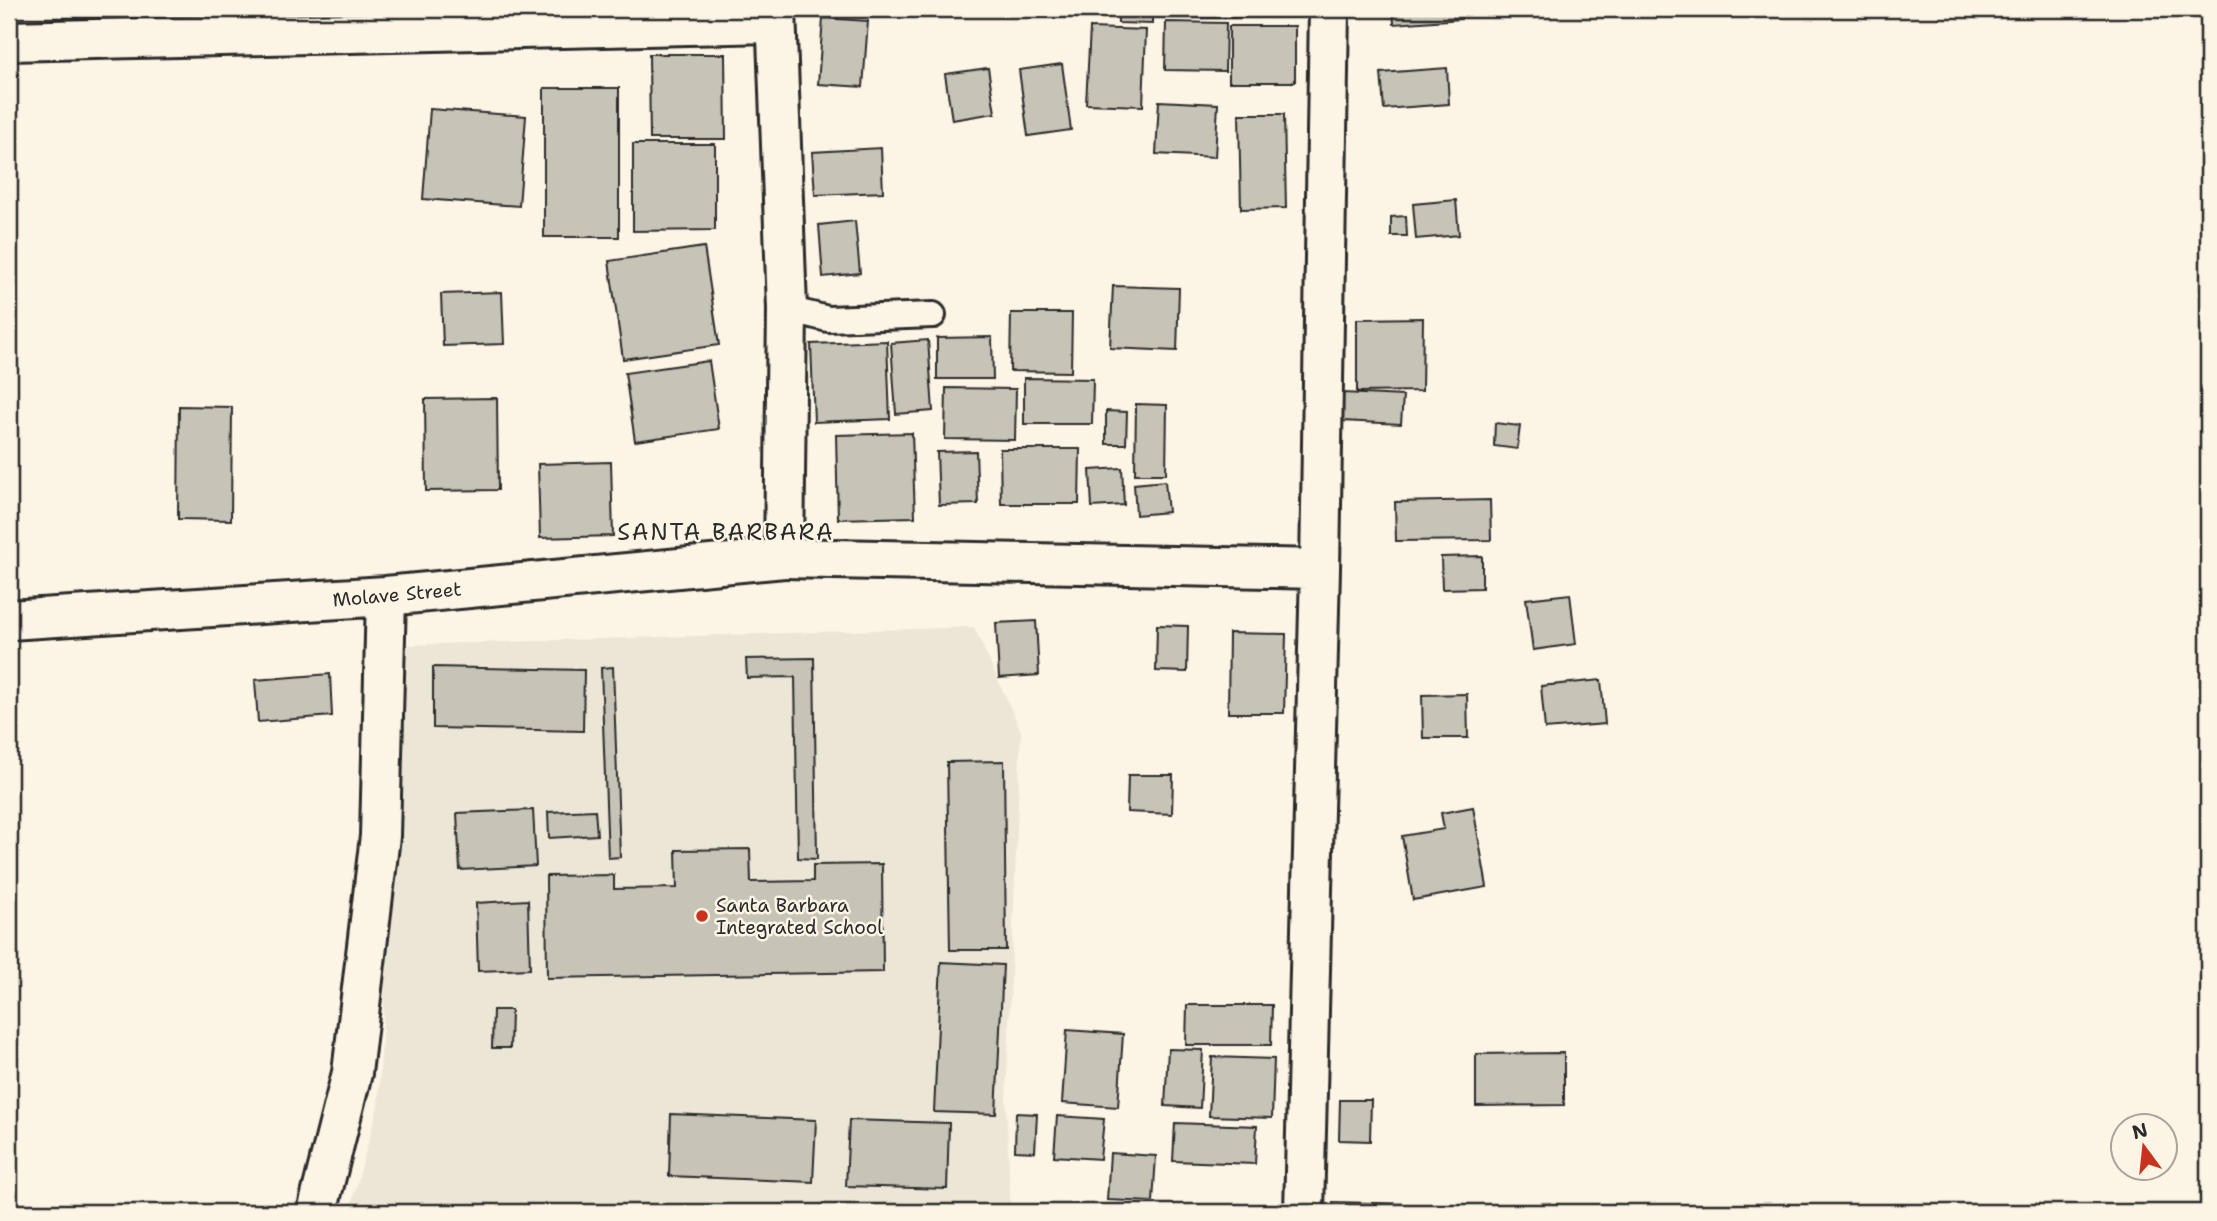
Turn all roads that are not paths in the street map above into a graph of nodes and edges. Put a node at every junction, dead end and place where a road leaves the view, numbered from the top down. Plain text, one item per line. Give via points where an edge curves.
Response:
1 (1329, 9) edge
2 (776, 16) edge
3 (9, 41) edge
4 (787, 309) junction
5 (933, 315) dead end
6 (784, 558) junction
7 (1320, 569) junction
8 (386, 596) junction
9 (9, 620) edge
10 (317, 1212) edge
11 (1304, 1212) edge

1 - 7 street
2 - 3 street
2 - 4 street
4 - 5 lane via 828,319
4 - 6 street
6 - 7 street, Molave Street
6 - 8 street, Molave Street
7 - 11 street
8 - 9 street, Molave Street
8 - 10 street via 380,836 352,1073

